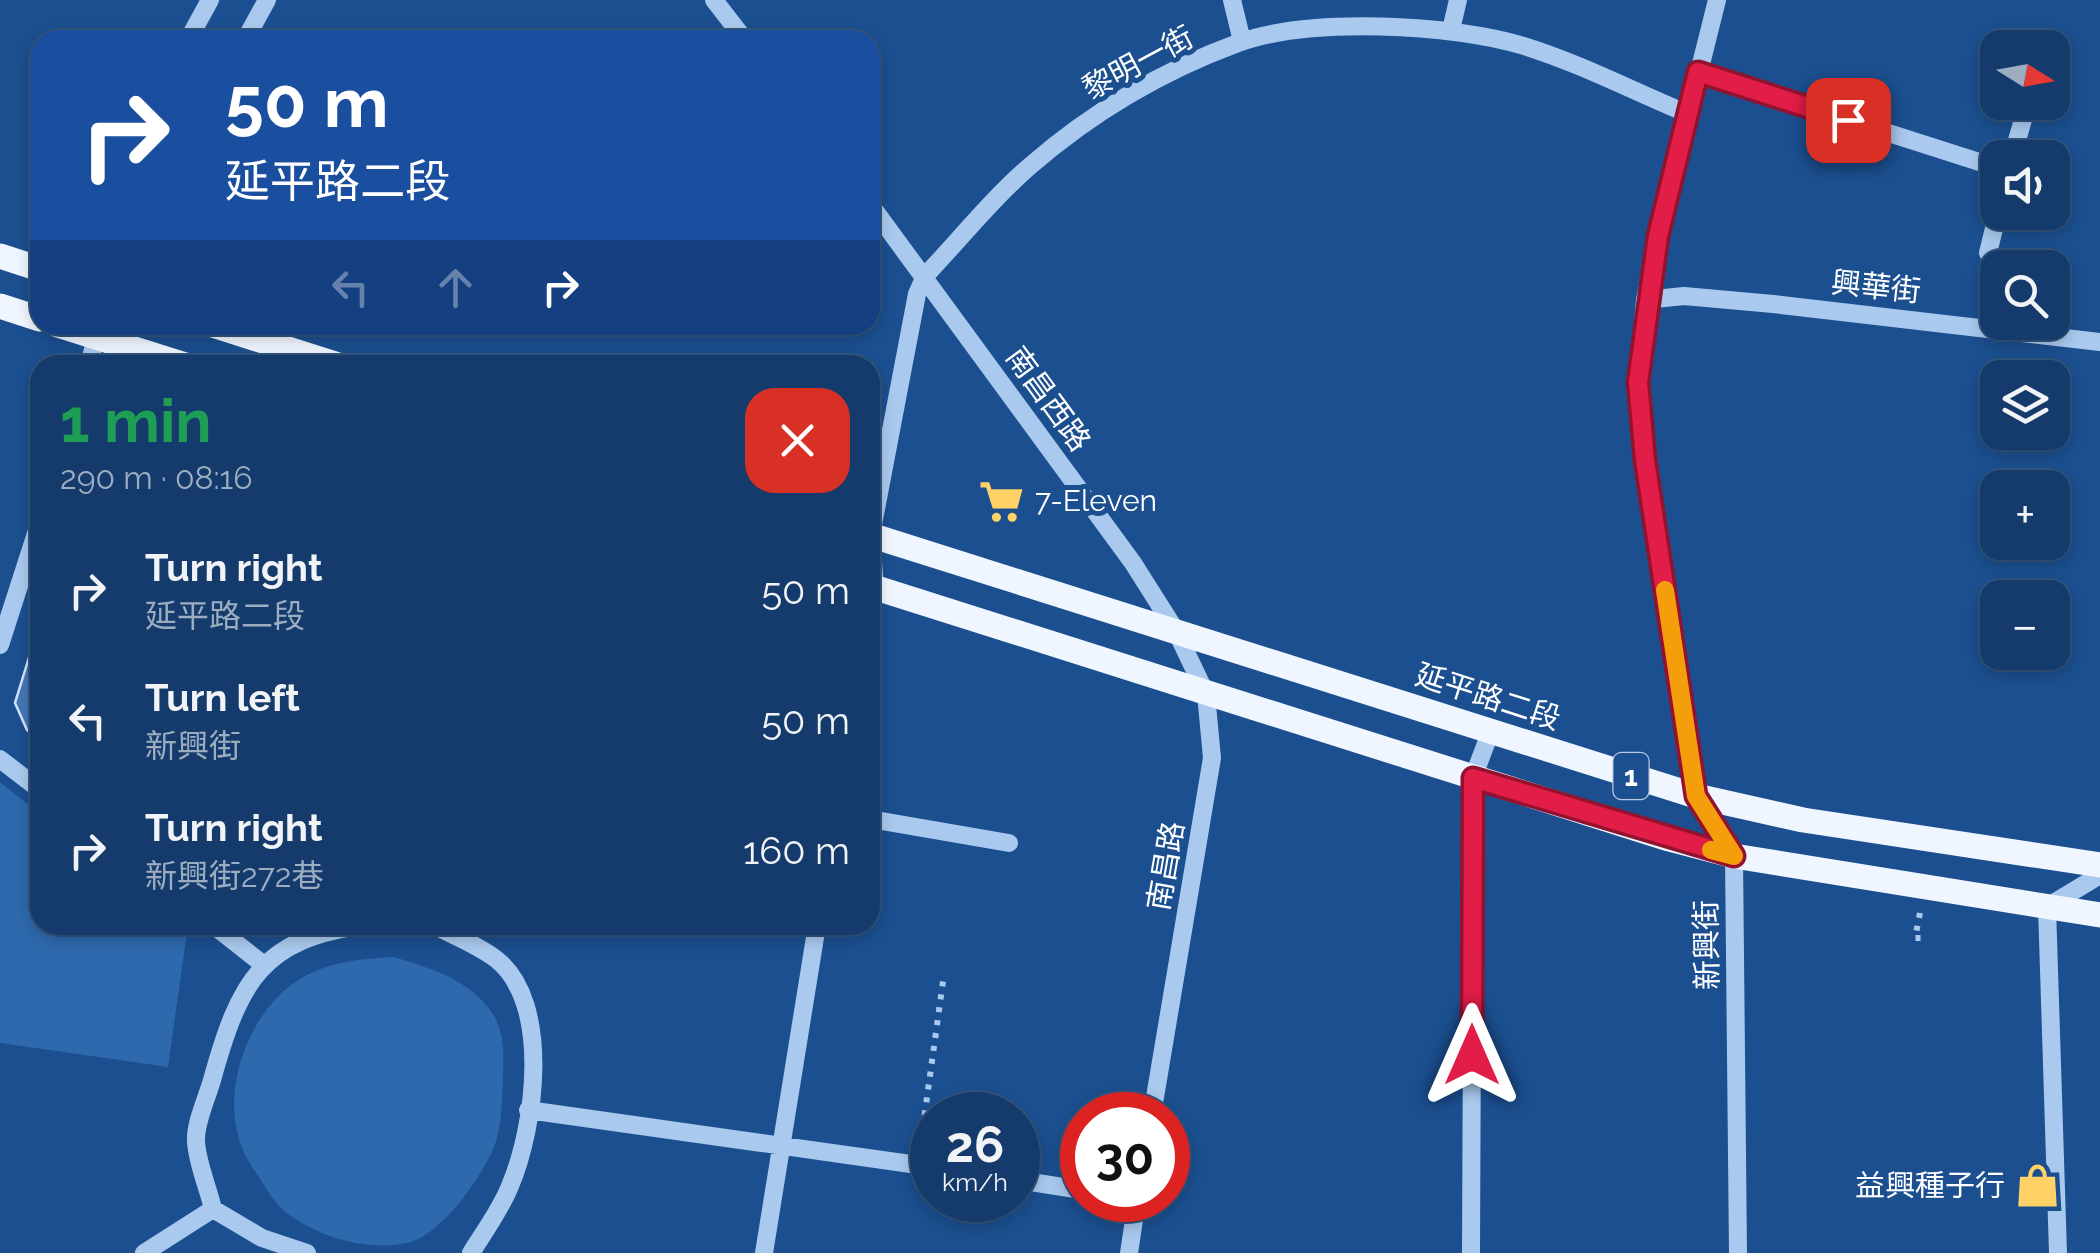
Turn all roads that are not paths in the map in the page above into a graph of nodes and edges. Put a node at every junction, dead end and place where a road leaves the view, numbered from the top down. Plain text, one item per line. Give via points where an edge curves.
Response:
1 (210, 0) edge
2 (267, 0) edge
3 (714, 0) edge
4 (1232, 0) edge
5 (1458, 0) edge
6 (1718, 0) edge
7 (194, 30) edge
8 (254, 30) edge
9 (737, 30) edge
10 (1451, 30) junction
11 (1242, 42) junction
12 (1698, 72) junction
13 (1686, 113) junction
14 (1980, 162) edge
15 (880, 217) edge
16 (0, 256) edge
17 (30, 266) edge
18 (925, 276) junction
19 (1646, 300) junction
20 (0, 306) edge
21 (30, 316) edge
22 (106, 335) edge
23 (244, 335) edge
24 (2100, 342) edge
25 (159, 355) edge
26 (307, 355) edge
27 (880, 484) edge
28 (880, 538) edge
29 (30, 552) edge
30 (880, 590) edge
31 (1176, 630) junction
32 (0, 645) edge
33 (1206, 694) junction
34 (1490, 733) junction
35 (0, 759) edge
36 (1473, 778) junction
37 (30, 782) edge
38 (1696, 796) junction
39 (880, 822) edge
40 (1009, 843) dead end
41 (1734, 856) junction
42 (2100, 866) edge
43 (2100, 875) edge
44 (2047, 907) junction
45 (2100, 915) edge
46 (226, 935) edge
47 (318, 935) edge
48 (452, 935) edge
49 (815, 935) edge
50 (264, 965) junction
51 (1156, 1092) edge
52 (528, 1110) junction
53 (781, 1146) junction
54 (910, 1164) edge
55 (213, 1209) junction
56 (1133, 1222) edge
57 (144, 1253) edge
58 (307, 1253) edge
59 (471, 1253) edge
60 (764, 1253) edge
61 (1128, 1253) edge
62 (1471, 1253) edge
63 (1738, 1253) edge
64 (2058, 1253) edge

1 - 7 street
2 - 8 street
3 - 9 street
4 - 11 street
5 - 10 street
6 - 12 street, 新興街
10 - 11 street, 黎明一街 via 1340,27
10 - 13 street, 黎明一街 via 1525,46
11 - 18 street, 黎明一街 via 1162,76 1097,114 1028,168
12 - 13 street, 新興街
12 - 14 street
13 - 19 street, 新興街
15 - 18 street, 南昌西路
16 - 17 main road
18 - 27 street, 黎明一街
18 - 31 street, 南昌西路
19 - 24 street, 興華街 via 1684,296 1773,304
19 - 38 street, 新興街 via 1638,382 1643,441
20 - 21 main road
22 - 25 main road
23 - 26 main road
28 - 31 main road, 延平路二段 / 1
29 - 32 street
30 - 33 main road, 1
31 - 33 street, 南昌路
31 - 34 main road, 延平路二段 / 1
33 - 36 main road, 1
33 - 51 street, 南昌路 via 1212,758
34 - 36 street
34 - 38 main road, 延平路二段 / 1
35 - 37 street
36 - 41 main road, 1
36 - 62 street
38 - 41 street, 新興街
38 - 42 main road, 延平路二段 / 1 via 1803,820
39 - 40 street
41 - 44 main road, 1
41 - 63 street, 新興街
43 - 44 street
44 - 45 main road, 1
44 - 64 street
46 - 50 street
47 - 50 street via 298,939
48 - 52 street via 497,960 519,988 533,1021
49 - 53 street
50 - 55 street via 220,1049 196,1138
52 - 53 street
52 - 59 street via 511,1185
53 - 54 street
53 - 60 street
55 - 57 street
55 - 58 street via 262,1238
56 - 61 street

